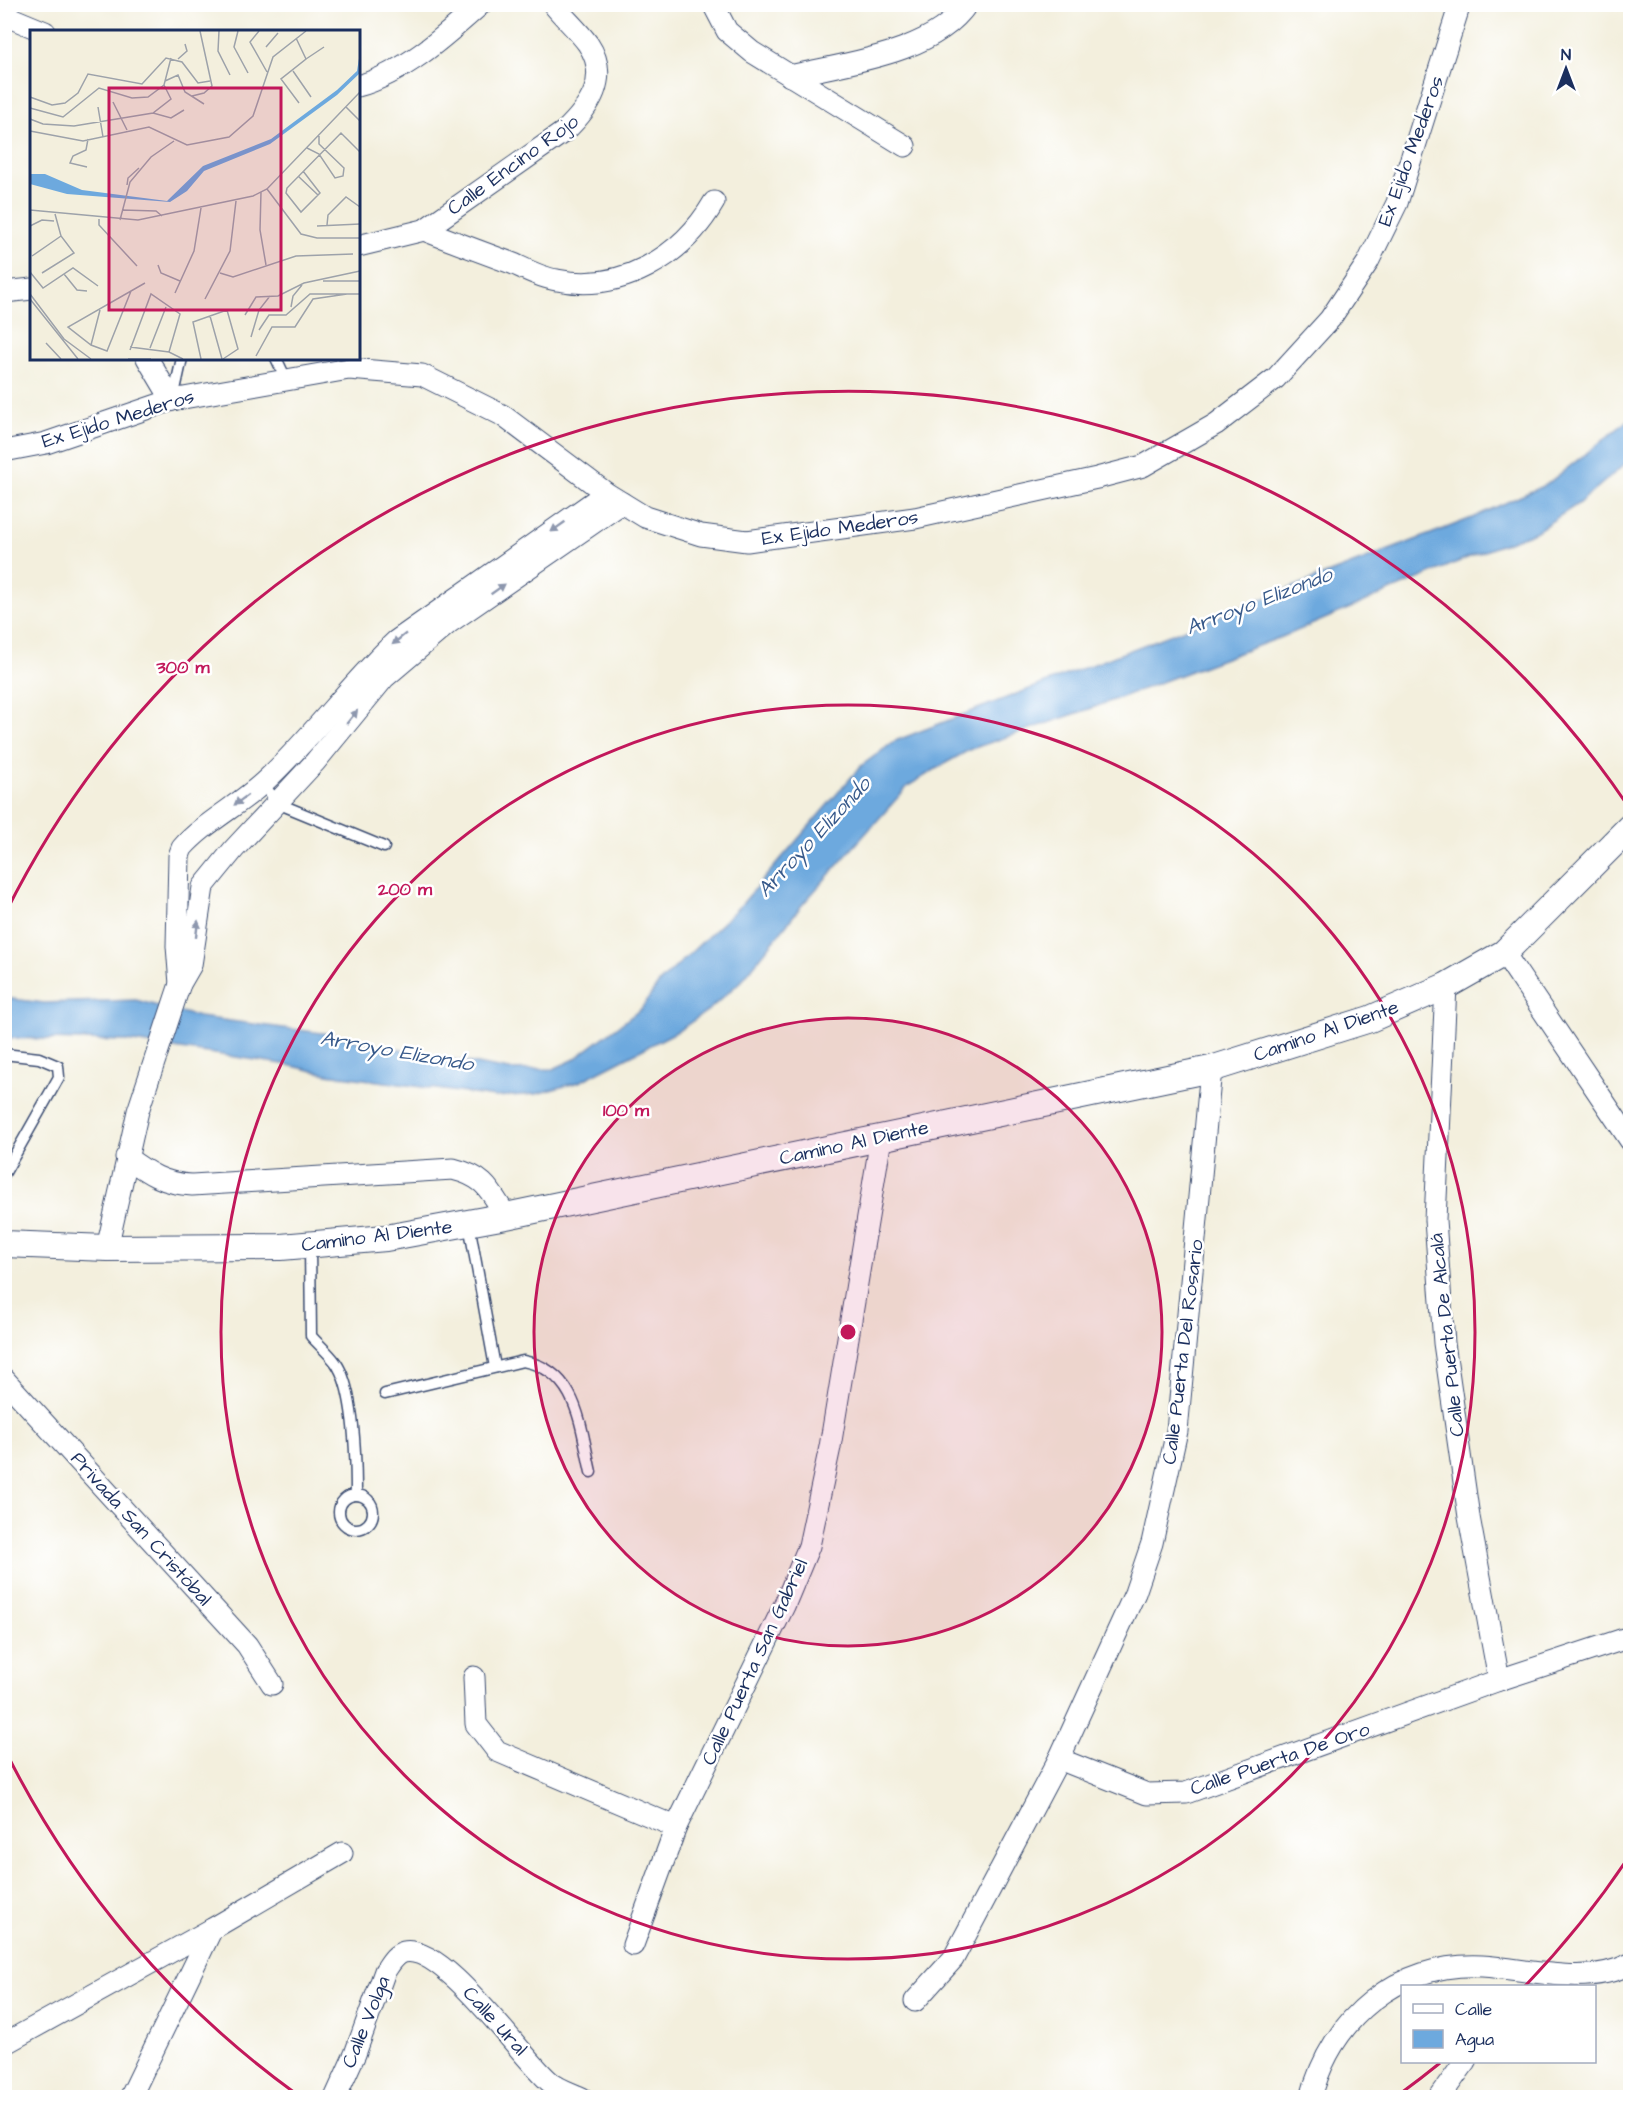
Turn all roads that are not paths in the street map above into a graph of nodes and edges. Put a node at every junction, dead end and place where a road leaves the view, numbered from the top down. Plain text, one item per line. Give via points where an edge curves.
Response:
1 (481, 4) edge
2 (553, 4) edge
3 (713, 4) edge
4 (967, 4) edge
5 (1460, 4) edge
6 (4, 15) edge
7 (40, 30) edge
8 (790, 76) junction
9 (360, 85) edge
10 (905, 146) dead end
11 (714, 202) dead end
12 (424, 230) junction
13 (360, 246) edge
14 (30, 289) edge
15 (4, 292) edge
16 (148, 360) edge
17 (182, 360) edge
18 (277, 360) edge
19 (286, 379) junction
20 (172, 399) junction
21 (4, 451) edge
22 (614, 498) junction
23 (445, 615) junction
24 (263, 783) junction
25 (277, 803) junction
26 (214, 820) junction
27 (1630, 827) edge
28 (384, 847) dead end
29 (234, 849) junction
30 (179, 880) junction
31 (203, 887) junction
32 (1504, 953) junction
33 (1446, 986) junction
34 (178, 990) junction
35 (4, 1054) edge
36 (1211, 1069) junction
37 (881, 1137) junction
38 (1630, 1140) edge
39 (126, 1157) junction
40 (4, 1174) edge
41 (506, 1216) junction
42 (469, 1224) junction
43 (4, 1244) edge
44 (310, 1245) junction
45 (107, 1248) junction
46 (495, 1367) junction
47 (4, 1379) edge
48 (385, 1394) dead end
49 (591, 1472) dead end
50 (356, 1495) dead end
51 (1630, 1637) edge
52 (474, 1677) dead end
53 (1499, 1680) junction
54 (272, 1684) dead end
55 (1059, 1760) junction
56 (676, 1827) junction
57 (342, 1853) dead end
58 (212, 1929) junction
59 (633, 1945) dead end
60 (404, 1952) joint
61 (1630, 1964) edge
62 (1526, 1979) edge
63 (915, 2001) dead end
64 (4, 2044) edge
65 (1464, 2063) edge
66 (546, 2090) edge
67 (130, 2097) edge
68 (335, 2097) edge
69 (582, 2097) edge
70 (1311, 2097) edge
71 (1439, 2097) edge

1 - 9 street via 403,67
2 - 12 street, Calle Encino Rojo via 588,44 594,57 596,83 585,111 565,131
3 - 8 street via 727,31
4 - 8 street via 960,14 911,47
5 - 22 street, Ex Ejido Mederos via 1397,203 1368,262 1330,319 1276,378 1174,450 1143,466 915,518 747,541 701,535 645,517
6 - 7 street
8 - 10 street
11 - 12 street via 700,225 670,253 618,279 589,283 556,280
12 - 13 street, Calle Encino Rojo
14 - 15 street
16 - 20 street
17 - 20 lane
18 - 19 lane
19 - 20 street, Ex Ejido Mederos
19 - 22 street, Ex Ejido Mederos via 349,369 422,375 502,415
20 - 21 street, Ex Ejido Mederos via 46,443
22 - 23 street
23 -> 24 street via 396,641
25 -> 23 street via 384,678
24 - 25 lane
24 -> 26 street
25 - 28 lane
25 - 29 street
26 - 29 street
26 - 30 street via 182,848
27 - 32 street, Camino Al Diente
29 - 31 street
30 - 31 street
30 - 34 street
34 -> 31 street via 191,965
32 - 33 street, Camino Al Diente
32 - 38 street
33 - 36 street, Camino Al Diente via 1370,1019
33 - 53 street, Calle Puerta De Alcalá via 1435,1220 1444,1343 1469,1517
34 - 39 street
35 - 40 lane via 39,1058 58,1066 59,1077
36 - 37 street, Camino Al Diente
36 - 55 street, Calle Puerta Del Rosario via 1177,1431 1165,1494 1135,1593
37 - 41 street, Camino Al Diente
37 - 56 street, Calle Puerta San Gabriel via 830,1448 809,1546 784,1606
39 - 41 street via 161,1180 192,1185 453,1169 471,1173 485,1183
39 - 45 street
41 - 42 street, Camino Al Diente
42 - 44 street, Camino Al Diente via 386,1238
42 - 46 lane
43 - 45 street, Camino Al Diente
44 - 45 street, Camino Al Diente
44 - 50 lane via 311,1336 337,1364 344,1378 356,1450
46 - 48 lane
46 - 49 lane via 523,1361 540,1364 557,1375 570,1393
47 - 54 street, Privada San Cristóbal via 248,1646
51 - 53 street, Calle Puerta De Oro
52 - 56 street via 476,1724 497,1751
53 - 55 street, Calle Puerta De Oro via 1186,1793 1147,1794
55 - 63 street, Calle Puerta Del Rosario via 953,1959
56 - 59 street, Calle Puerta San Gabriel
57 - 58 street
58 - 64 street
58 - 67 street
60 - 66 street, Calle Ural via 433,1960 455,1978
60 - 68 street, Calle Volga via 393,1959 386,1971
61 - 62 street via 1614,1972
62 - 70 street via 1480,1966 1444,1968 1373,1998 1350,2019 1330,2051
65 - 71 street
66 - 69 street, Calle Ural

